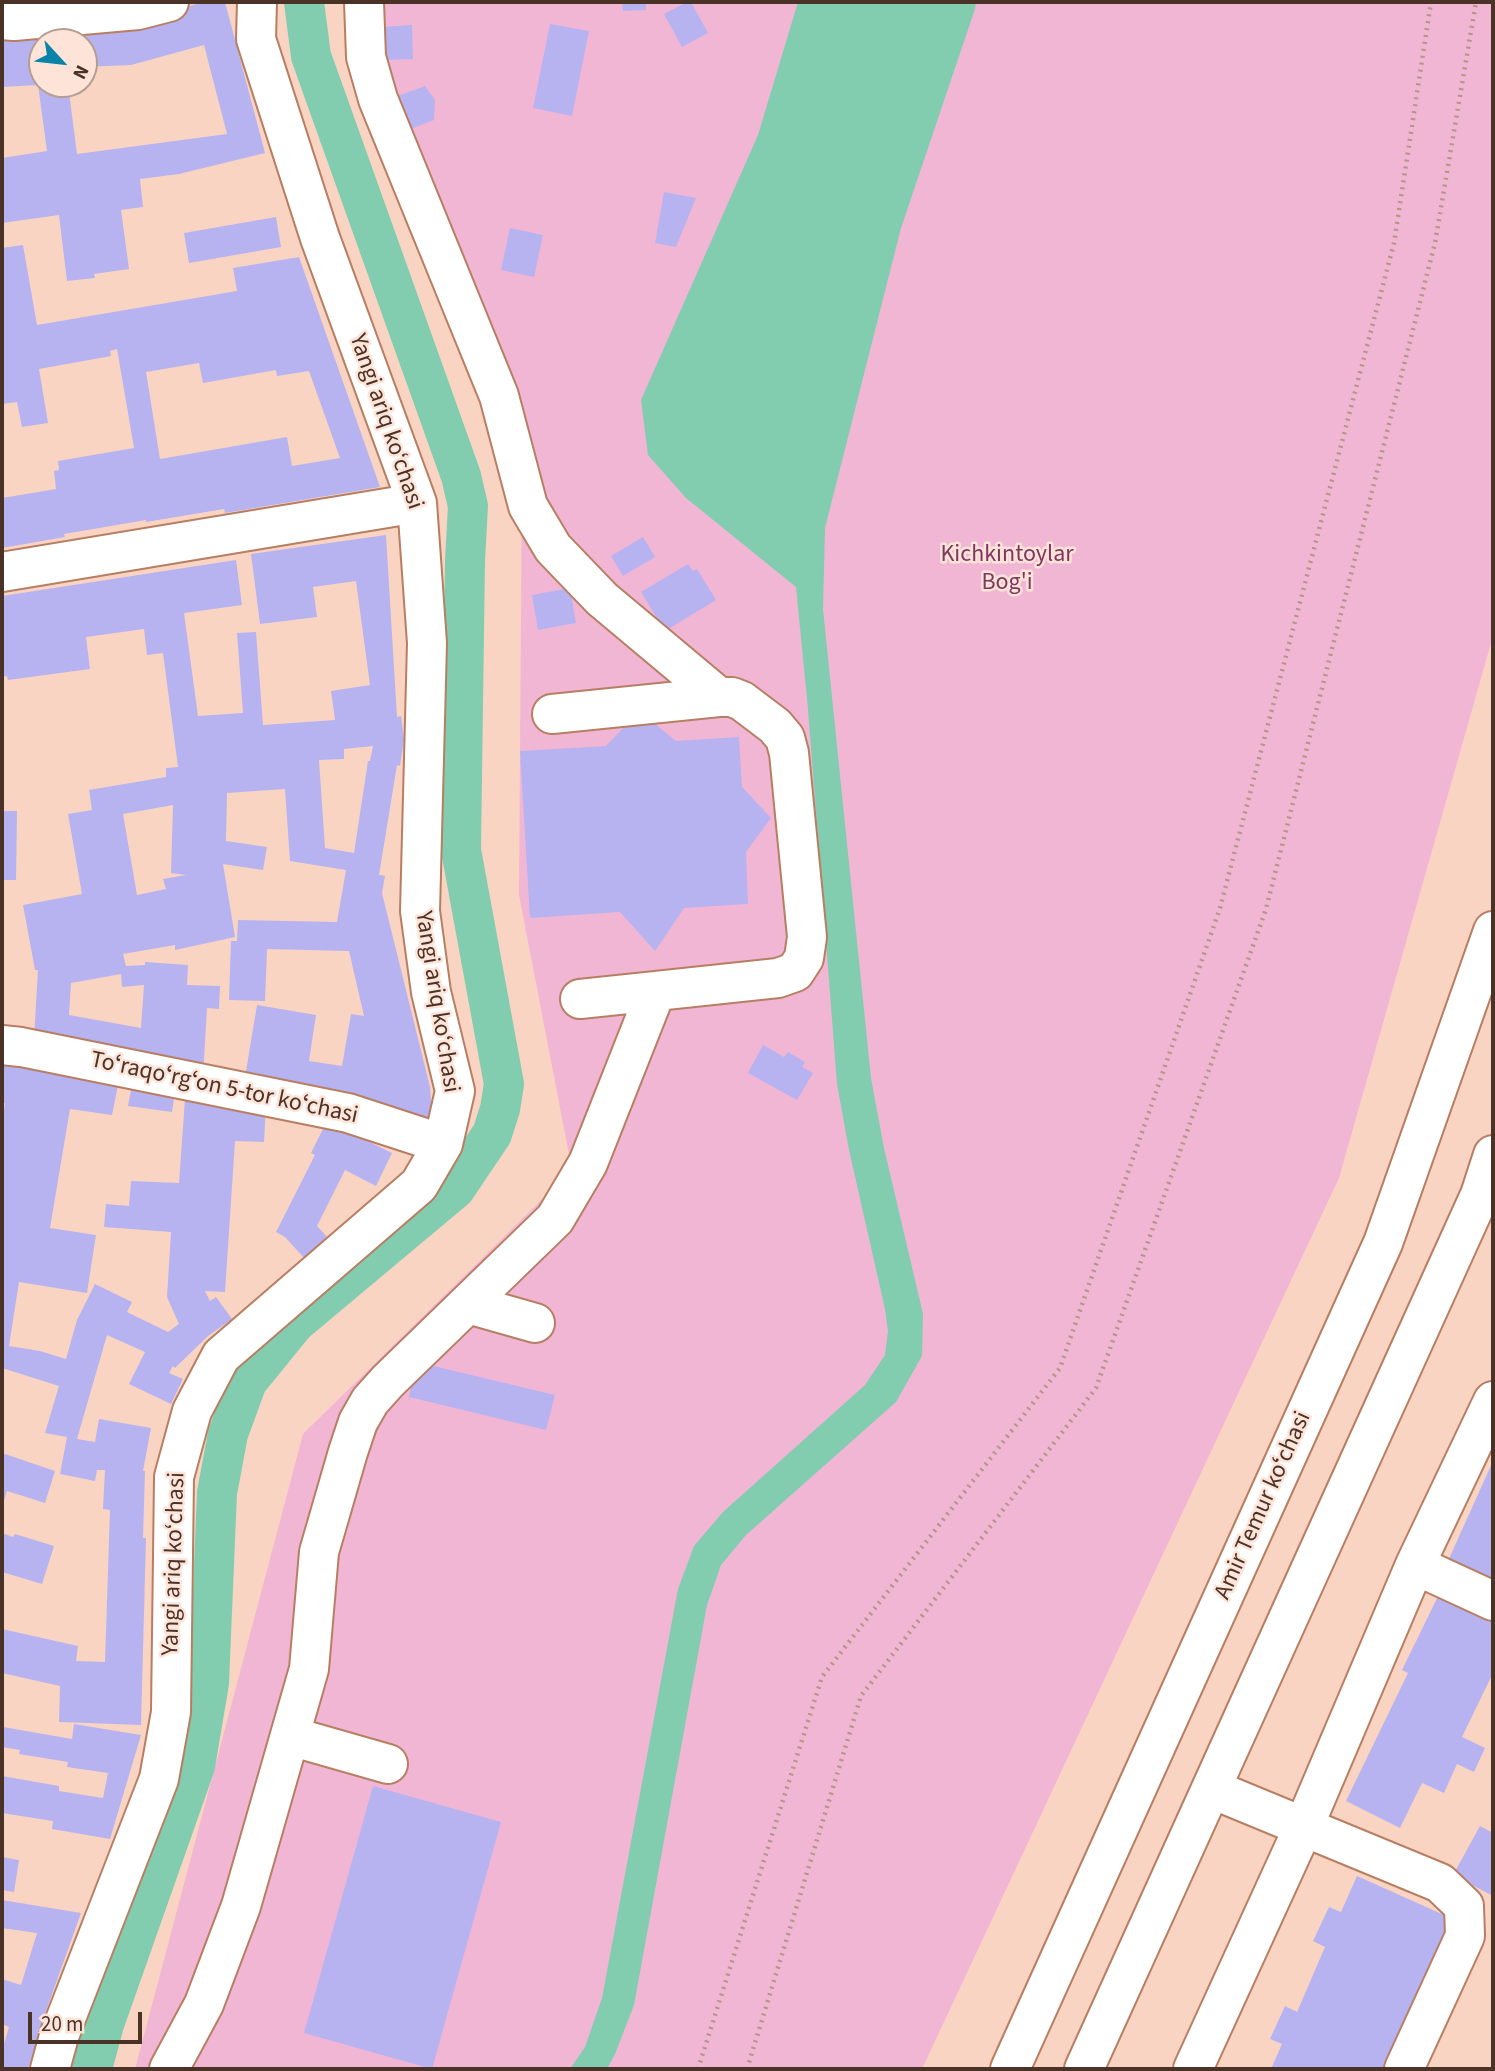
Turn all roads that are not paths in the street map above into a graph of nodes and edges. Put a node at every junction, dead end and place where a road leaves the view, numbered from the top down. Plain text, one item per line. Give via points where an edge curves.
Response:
1 (169, 2) edge
2 (257, 2) edge
3 (364, 2) edge
4 (2, 20) edge
5 (417, 503) junction
6 (2, 572) edge
7 (719, 697) junction
8 (552, 714) dead end
9 (1493, 931) edge
10 (656, 991) junction
11 (580, 999) dead end
12 (2, 1045) edge
13 (443, 1144) junction
14 (1493, 1155) edge
15 (468, 1304) junction
16 (535, 1323) dead end
17 (1493, 1402) edge
18 (1415, 1565) junction
19 (1493, 1601) edge
20 (290, 1736) junction
21 (388, 1764) dead end
22 (1212, 1789) junction
23 (1304, 1826) junction
24 (1094, 2066) edge
25 (50, 2069) edge
26 (169, 2069) edge
27 (1010, 2069) edge
28 (1193, 2069) edge
29 (1404, 2069) edge

1 - 4 street via 138,10
2 - 5 street, Yangi ariq ko‘chasi via 256,39 320,238
3 - 7 street via 366,57 378,99 499,396 528,506 552,548 602,599
5 - 6 street
5 - 13 street, Yangi ariq ko‘chasi via 427,643 420,911 431,992 455,1091
7 - 8 street
7 - 10 street via 732,697 751,706 785,738 807,937 804,958 795,972 778,978
9 - 27 street, Amir Temur koʻchasi via 1383,1243
10 - 11 street
10 - 15 street via 588,1163 555,1219
12 - 13 street, Toʻraqoʻrgʻon 5-tor koʻchasi via 348,1112
13 - 25 street, Yangi ariq ko‘chasi via 419,1185 221,1356 192,1411 174,1477 171,1712 159,1779
14 - 22 street via 1480,1195
15 - 16 street
15 - 20 street via 388,1381 358,1422 319,1552 309,1669
17 - 18 street
18 - 19 street
18 - 23 street
20 - 21 street
20 - 26 street via 241,1906 204,2004
22 - 23 street
22 - 24 street
23 - 28 street
23 - 29 street via 1440,1883 1464,1906 1465,1936

